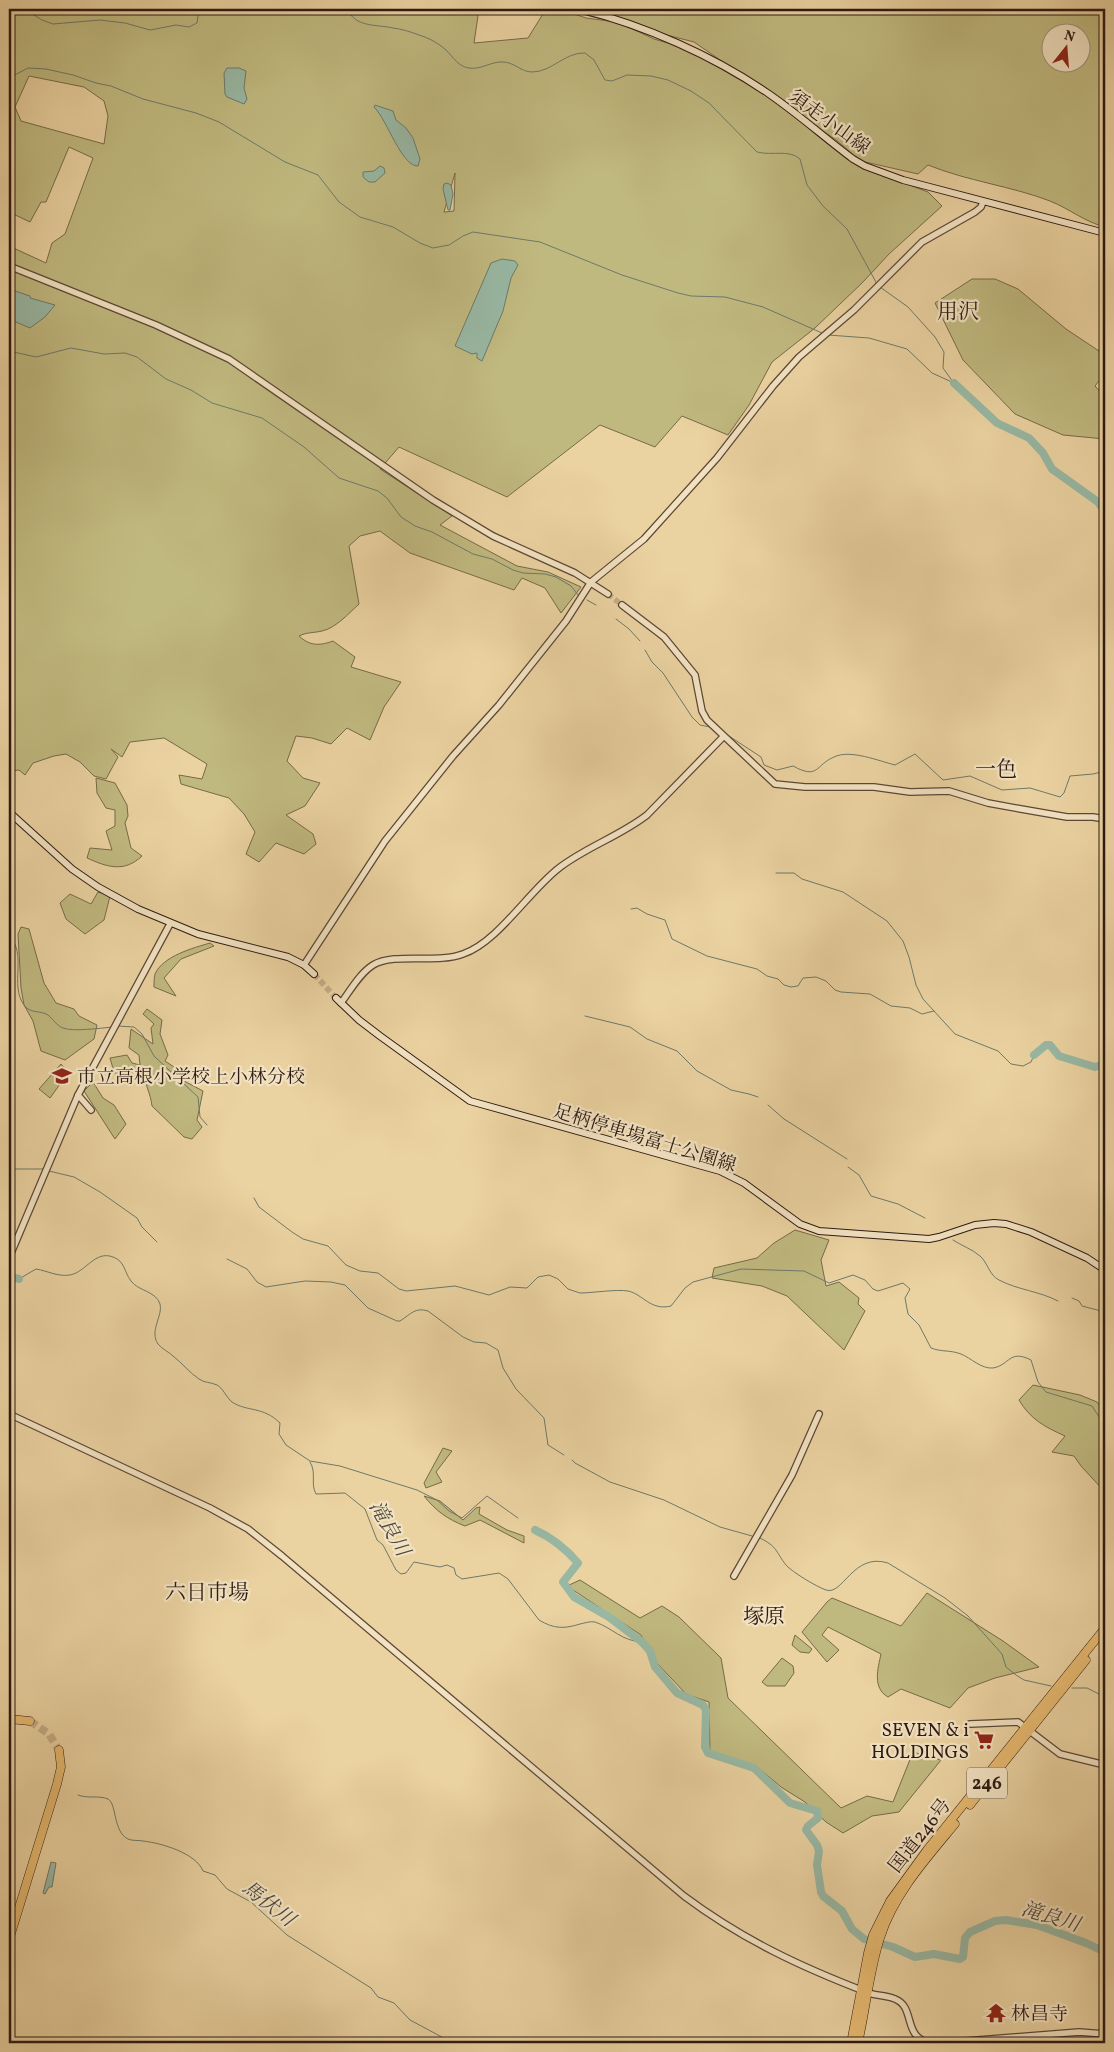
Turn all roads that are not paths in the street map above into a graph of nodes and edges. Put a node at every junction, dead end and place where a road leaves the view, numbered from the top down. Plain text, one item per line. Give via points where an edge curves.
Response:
1 (579, 9) edge
2 (983, 202) junction
3 (1105, 233) edge
4 (9, 266) edge
5 (591, 582) junction
6 (608, 594) tunnel mouth
7 (622, 605) tunnel mouth
8 (723, 737) junction
9 (9, 812) edge
10 (1105, 819) edge
11 (170, 924) junction
12 (304, 965) junction
13 (314, 974) tunnel mouth
14 (339, 1001) joint
15 (78, 1095) junction
16 (92, 1110) dead end
17 (9, 1258) edge
18 (1105, 1270) edge
19 (9, 1414) edge
20 (819, 1414) dead end
21 (734, 1576) dead end
22 (1105, 1628) edge
23 (1105, 1636) edge
24 (9, 1719) edge
25 (30, 1721) tunnel mouth
26 (970, 1724) dead end
27 (1028, 1728) junction
28 (59, 1750) tunnel mouth
29 (1105, 1765) edge
30 (9, 1940) edge
31 (864, 1990) junction
32 (1105, 2034) edge
33 (851, 2043) edge
34 (858, 2043) edge
35 (930, 2043) edge
36 (940, 2043) edge
37 (966, 2043) edge

1 - 2 main road, 須走小山線 via 616,18 710,60 769,94 865,166
2 - 3 main road, 須走小山線
2 - 5 street via 975,212 922,242 791,366 726,447 644,539
4 - 5 street via 156,325 230,360 433,500 493,536
5 - 6 street
5 - 12 street via 561,627 499,705 385,841
7 - 8 street via 664,637 695,676 702,711
8 - 10 street via 775,784 874,786 910,792 949,791 1020,809
8 - 14 street via 647,815 557,870 481,945 452,957 393,960 373,965
9 - 11 main road via 88,880
11 - 12 main road
11 - 15 street
12 - 13 main road
14 - 18 main road, 足柄停車場富士公園線 via 380,1036 470,1101 720,1171 744,1183 810,1228 829,1233 920,1239 985,1224 1006,1224 1087,1258
15 - 16 street
15 - 17 street
19 - 31 street via 248,1529 690,1901 772,1952
20 - 21 street via 792,1475
22 - 27 highway, 国道246号 / 246
23 - 27 highway, 国道246号 / 246
24 - 25 highway
26 - 27 street via 1011,1721
27 - 29 street via 1060,1754
27 - 31 highway, 国道246号 / 246 via 892,1908 877,1936
28 - 30 highway via 58,1784
31 - 33 highway, 国道246号 / 246
31 - 34 highway, 国道246号 / 246
31 - 35 street via 900,2001 916,2036 922,2042
32 - 37 street via 1080,2032
36 - 37 street

